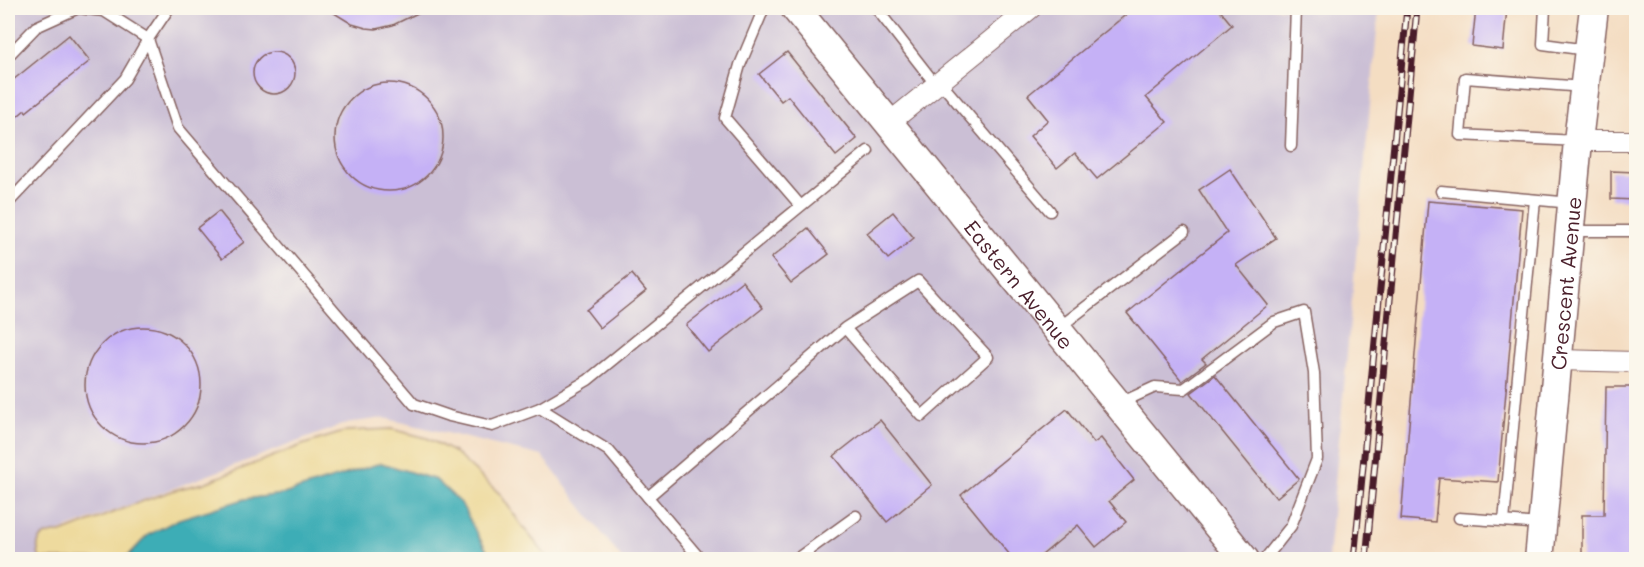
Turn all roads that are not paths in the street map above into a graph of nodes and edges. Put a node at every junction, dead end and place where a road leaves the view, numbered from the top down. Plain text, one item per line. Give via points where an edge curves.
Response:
1 (169, 8) edge
2 (764, 8) edge
3 (795, 8) edge
4 (876, 8) edge
5 (1031, 8) edge
6 (1296, 8) edge
7 (1545, 8) edge
8 (1594, 8) edge
9 (148, 39) junction
10 (1589, 50) junction
11 (8, 56) edge
12 (938, 83) junction
13 (1585, 87) junction
14 (890, 123) junction
15 (1578, 141) junction
16 (1636, 141) edge
17 (1291, 146) dead end
18 (868, 152) dead end
19 (1441, 191) dead end
20 (1535, 200) junction
21 (8, 203) edge
22 (800, 205) junction
23 (1050, 211) dead end
24 (1571, 217) junction
25 (1636, 231) edge
26 (1184, 232) dead end
27 (845, 328) junction
28 (1057, 329) junction
29 (1559, 360) junction
30 (1636, 362) edge
31 (1118, 404) junction
32 (540, 408) junction
33 (648, 497) junction
34 (856, 516) dead end
35 (1459, 518) dead end
36 (1504, 521) junction
37 (1543, 524) junction
38 (701, 560) edge
39 (795, 560) edge
40 (1245, 560) edge
41 (1264, 560) edge
42 (1539, 560) edge

1 - 9 lane
2 - 22 lane via 740,65 725,118
3 - 14 main road, Eastern Avenue
4 - 12 lane
5 - 12 street
6 - 17 lane
7 - 10 lane via 1543,44
8 - 10 main road, Crescent Avenue
9 - 11 lane via 104,11 78,8 36,27
9 - 21 lane via 125,79
9 - 32 lane via 178,128 414,404 449,417 492,426
10 - 13 main road, Crescent Avenue
12 - 14 street
12 - 23 lane
13 - 15 main road, Crescent Avenue
13 - 15 lane via 1465,78 1460,135
14 - 28 main road, Eastern Avenue
15 - 16 street
15 - 24 main road, Crescent Avenue
18 - 22 lane
19 - 20 lane
20 - 24 lane
20 - 36 lane
22 - 32 lane via 588,380
24 - 25 lane
24 - 29 main road, Crescent Avenue
26 - 28 lane
27 - 27 lane via 922,416 988,357 918,281
27 - 33 lane
28 - 31 main road, Eastern Avenue
29 - 30 street
29 - 37 main road, Crescent Avenue
31 - 40 main road, Eastern Avenue
31 - 41 lane via 1155,387 1185,389 1274,322 1304,312 1314,373 1317,459 1291,526
32 - 33 lane via 609,451
33 - 38 lane
34 - 39 lane
35 - 36 lane
36 - 37 lane
37 - 42 main road, Crescent Avenue

